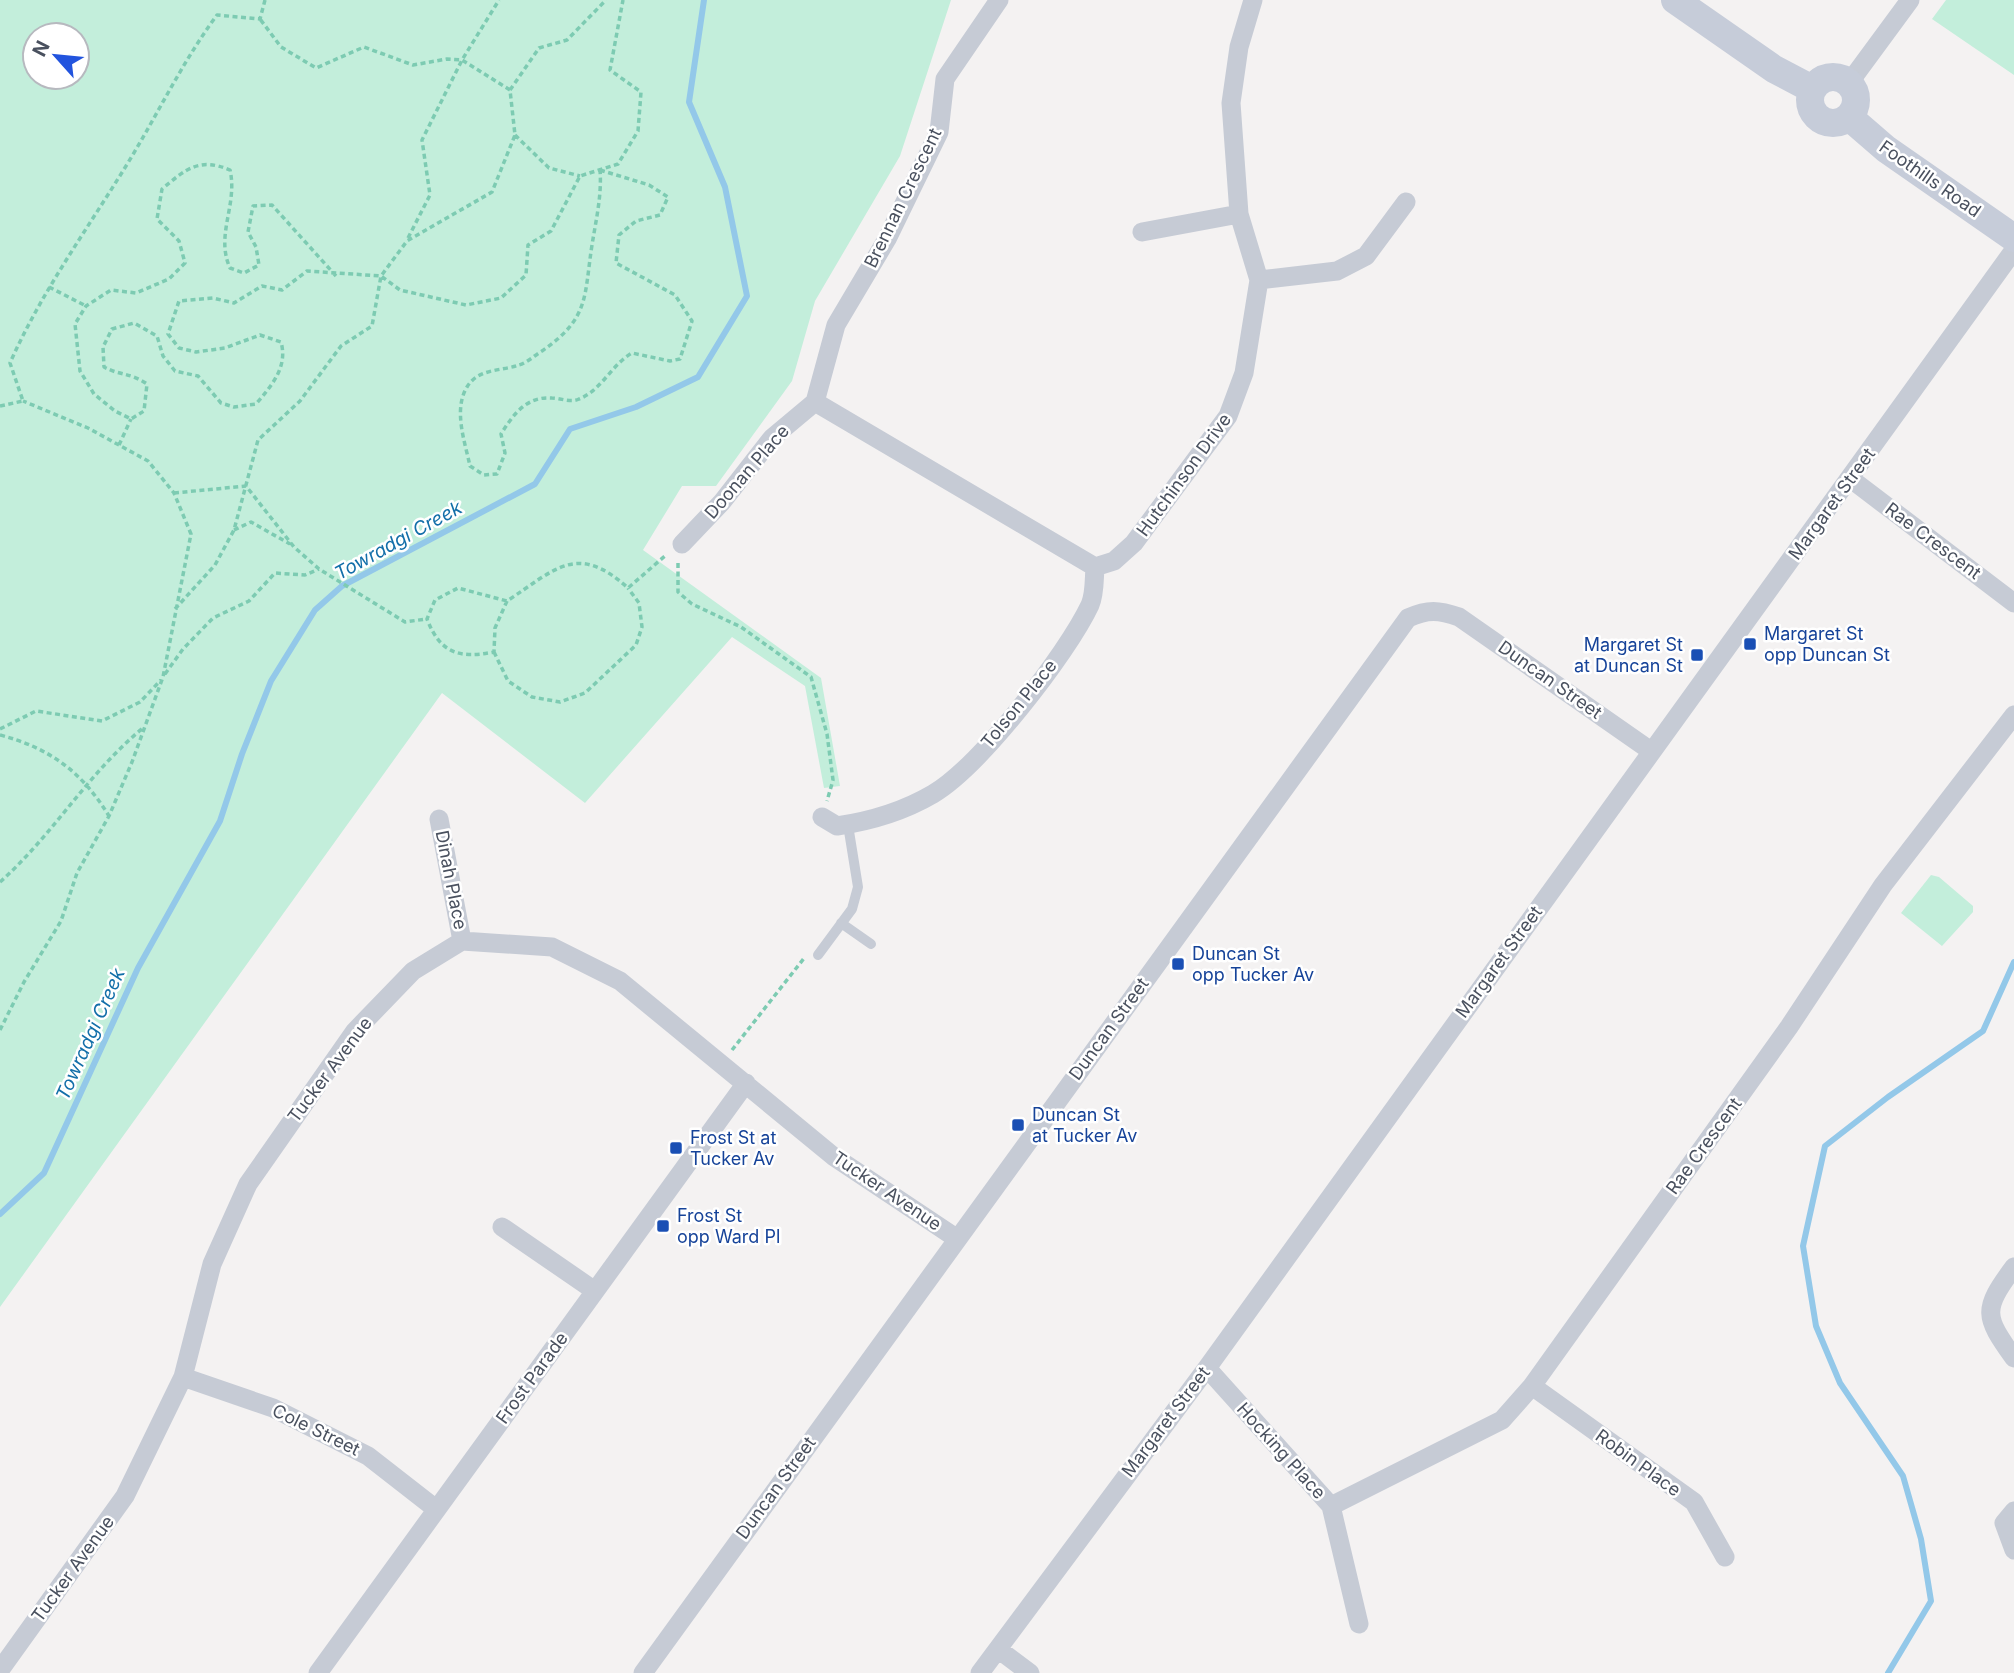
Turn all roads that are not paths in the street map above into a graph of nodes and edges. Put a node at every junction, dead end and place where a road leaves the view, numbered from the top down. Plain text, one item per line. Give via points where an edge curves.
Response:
1 (999, 0) edge
2 (1675, 0) edge
3 (1910, 0) edge
4 (1250, 1) edge
5 (1849, 83) junction
6 (1812, 89) junction
7 (1849, 117) junction
8 (1406, 202) dead end
9 (1240, 214) junction
10 (1142, 232) dead end
11 (2014, 238) edge
12 (2014, 250) edge
13 (1259, 280) junction
14 (815, 402) junction
15 (1851, 479) junction
16 (682, 544) road end
17 (1095, 568) junction
18 (2014, 603) edge
19 (2014, 715) edge
20 (1651, 751) junction
21 (822, 817) road end
22 (439, 819) dead end
23 (848, 825) junction
24 (841, 923) junction
25 (462, 941) junction
26 (871, 944) dead end
27 (813, 954) road end
28 (746, 1083) junction
29 (502, 1227) dead end
30 (956, 1238) junction
31 (2014, 1267) edge
32 (596, 1292) junction
33 (2014, 1358) edge
34 (1207, 1368) junction
35 (183, 1377) junction
36 (1532, 1387) junction
37 (1331, 1506) junction
38 (436, 1508) junction
39 (2014, 1511) edge
40 (2014, 1550) edge
41 (1725, 1557) dead end
42 (1359, 1624) dead end
43 (998, 1648) junction
44 (0, 1670) edge
45 (318, 1673) edge
46 (643, 1673) edge
47 (980, 1673) edge
48 (1030, 1673) edge

1 - 14 street, Brennan Crescent via 945,79 939,132 887,239 836,325
2 - 6 main road via 1774,69
3 - 5 street
4 - 9 street, Hutchinson Drive via 1231,103
5 - 6 main road via 1825,78
5 - 7 main road via 1856,98
6 - 7 main road via 1810,100 1817,117 1833,123
7 - 11 main road, Foothills Road via 1886,149
8 - 13 street via 1366,256 1337,271
9 - 10 street
9 - 13 street, Hutchinson Drive
12 - 15 street, Margaret Street
13 - 17 street, Hutchinson Drive via 1244,373 1228,416 1134,543 1114,561
14 - 16 street, Doonan Place via 772,438
14 - 17 street
15 - 18 street, Rae Crescent
15 - 20 street, Margaret Street
17 - 23 street, Tolson Place via 1092,602 1064,648 991,743 934,793 875,820
19 - 36 street, Rae Crescent via 1883,885 1789,1027
20 - 30 street, Duncan Street via 1460,617 1439,610 1408,618
20 - 34 street, Margaret Street
21 - 23 street via 837,826
22 - 25 street, Dinah Place
23 - 24 lane via 858,887 852,909
24 - 26 lane
24 - 27 lane
25 - 28 street, Tucker Avenue via 552,947 620,981
25 - 35 street, Tucker Avenue via 414,971 355,1031 248,1184 212,1264
28 - 30 street, Tucker Avenue via 833,1156
28 - 32 street, Frost Parade
29 - 32 street
30 - 46 street, Duncan Street
31 - 33 street via 1993,1295 1991,1326
32 - 38 street, Frost Parade
34 - 37 street, Hocking Place
34 - 43 street, Margaret Street
35 - 38 street, Cole Street via 273,1408 368,1456
35 - 44 street, Tucker Avenue via 125,1496
36 - 37 street, Rae Crescent via 1502,1420
36 - 41 street, Robin Place via 1694,1502
37 - 42 street, Hocking Place
38 - 45 street, Frost Parade
39 - 40 street via 2004,1524
43 - 47 street, Margaret Street
43 - 48 street

